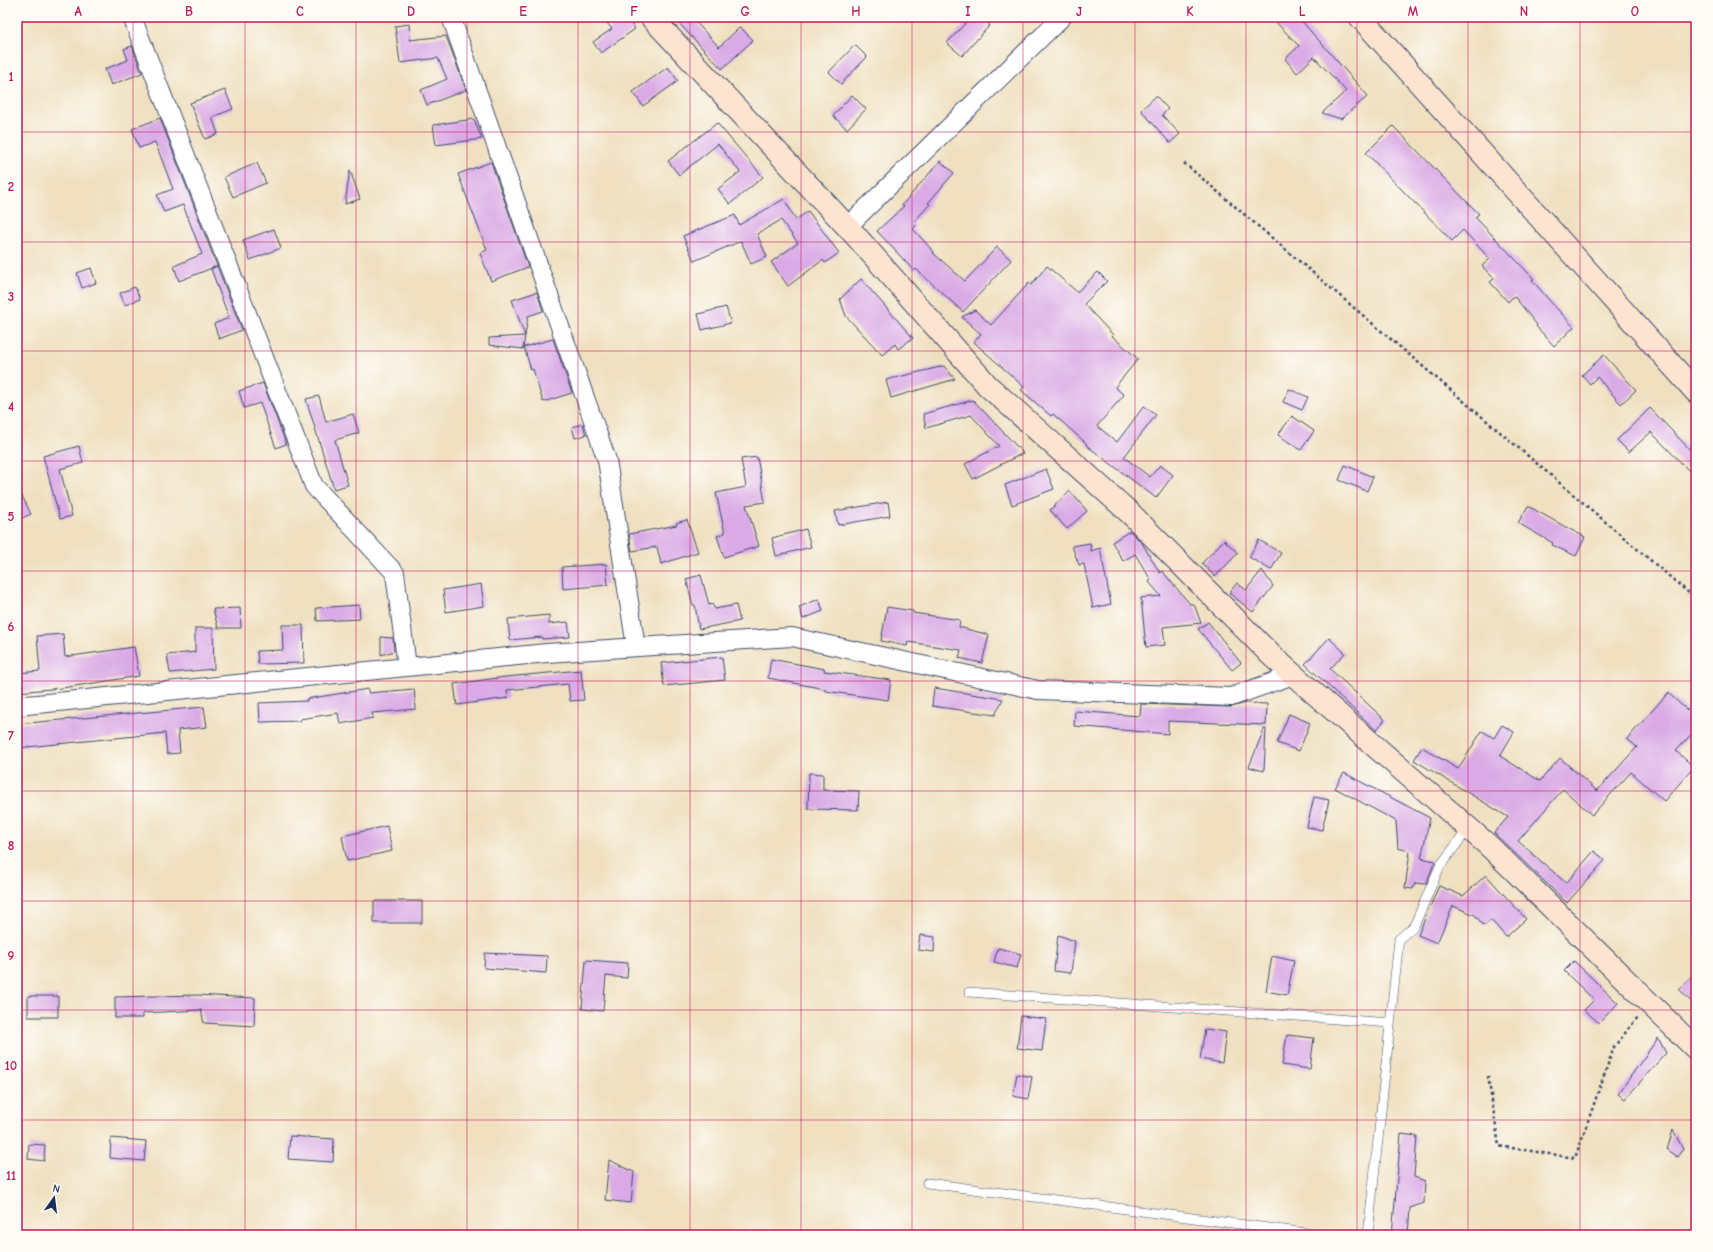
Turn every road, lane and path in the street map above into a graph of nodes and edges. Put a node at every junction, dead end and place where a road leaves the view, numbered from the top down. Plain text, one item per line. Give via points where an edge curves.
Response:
1 (132, 17) edge
2 (451, 17) edge
3 (651, 17) edge
4 (1062, 17) edge
5 (1360, 17) edge
6 (1184, 162) dead end
7 (847, 227) junction
8 (1696, 392) edge
9 (1696, 599) edge
10 (636, 647) junction
11 (408, 667) junction
12 (1293, 675) junction
13 (17, 706) edge
14 (1469, 828) junction
15 (969, 992) dead end
16 (1650, 1002) junction
17 (1390, 1023) junction
18 (1696, 1049) edge
19 (1488, 1076) dead end
20 (927, 1183) dead end
21 (1322, 1235) edge
22 (1368, 1235) edge

1 - 11 street via 314,486 395,573
2 - 10 street via 607,460
3 - 7 street
4 - 7 street
5 - 8 street
6 - 9 path
7 - 12 street via 988,386 1131,514
10 - 11 street
10 - 12 street via 792,637 1038,690 1231,697
11 - 13 street
12 - 14 street
14 - 16 street
14 - 17 lane via 1440,866 1414,926 1399,939
15 - 17 lane
16 - 18 street
16 - 19 path via 1614,1047 1575,1158 1499,1146
17 - 22 lane
20 - 21 lane

